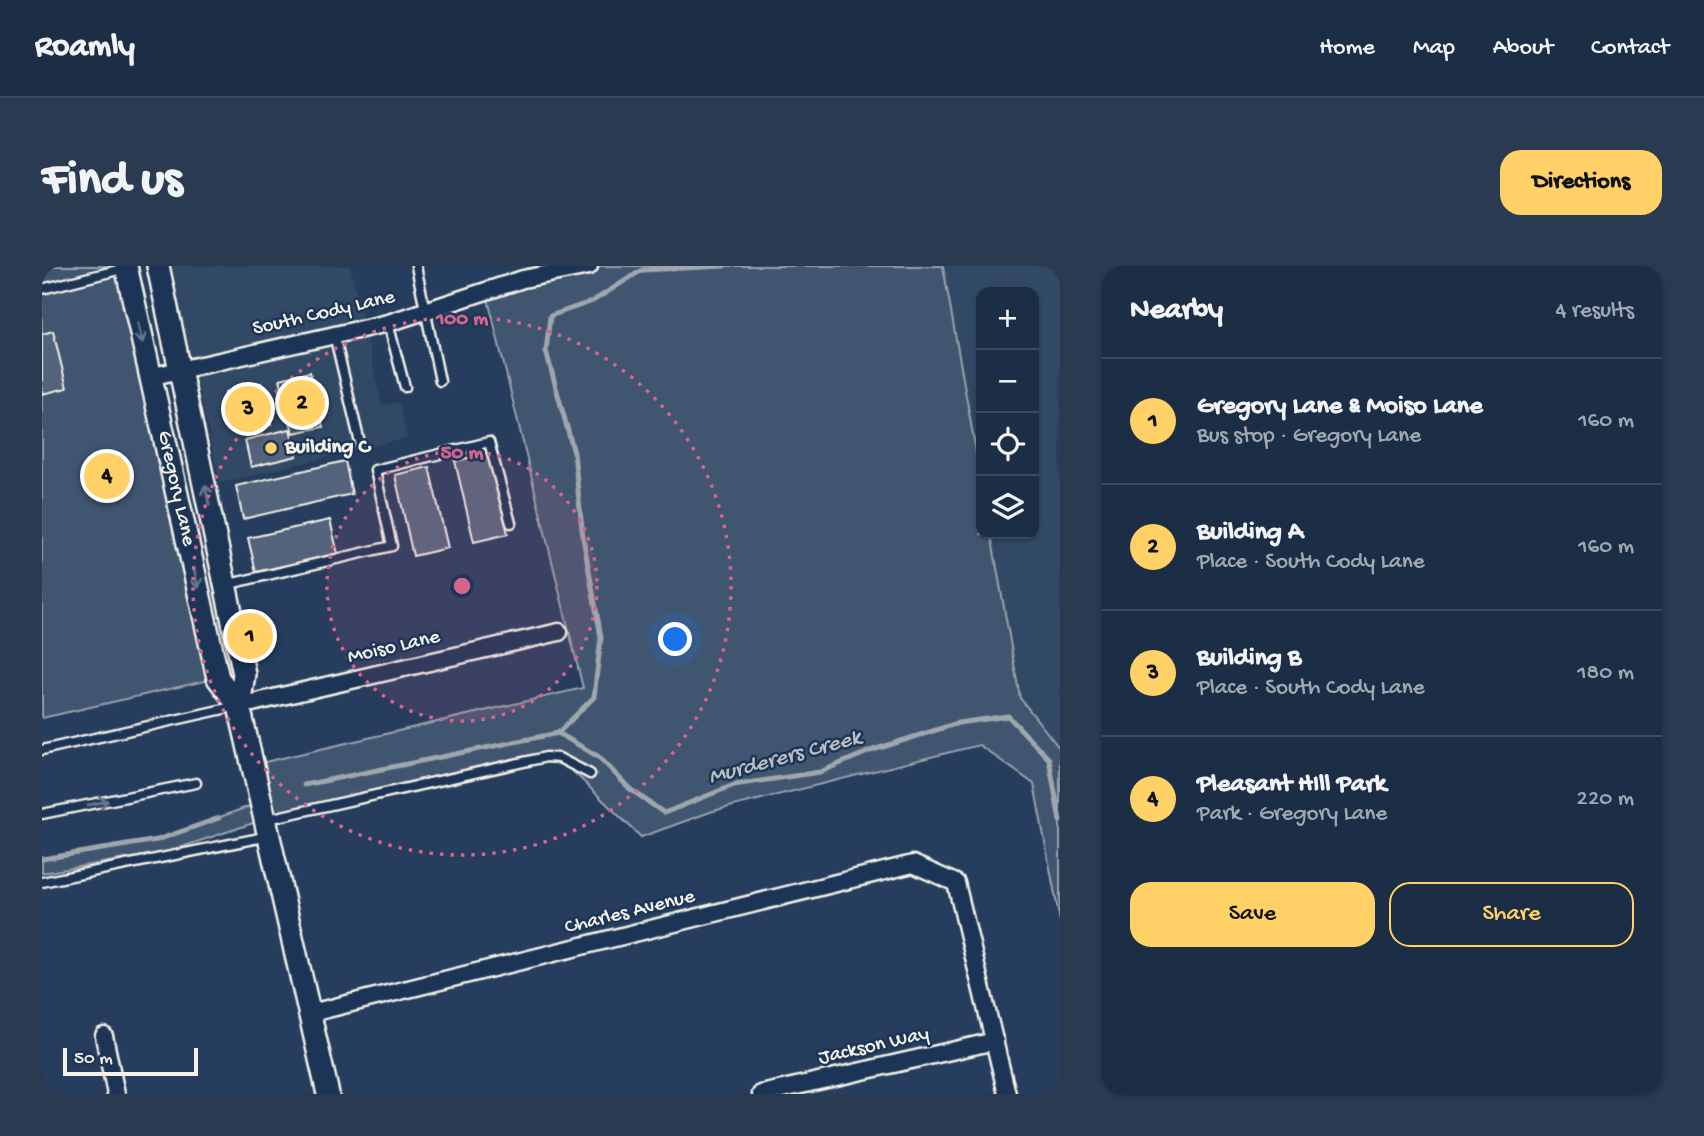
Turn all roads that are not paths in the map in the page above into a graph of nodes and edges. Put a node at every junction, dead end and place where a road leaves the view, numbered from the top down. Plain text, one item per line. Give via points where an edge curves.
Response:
1 (416, 266) edge
2 (589, 266) edge
3 (126, 267) edge
4 (160, 267) edge
5 (552, 270) edge
6 (42, 289) edge
7 (426, 311) junction
8 (388, 323) junction
9 (334, 334) junction
10 (181, 370) junction
11 (149, 377) junction
12 (440, 381) dead end
13 (405, 387) dead end
14 (359, 443) dead end
15 (511, 523) dead end
16 (225, 585) junction
17 (559, 632) dead end
18 (239, 706) junction
19 (42, 750) edge
20 (590, 774) dead end
21 (195, 783) dead end
22 (42, 814) edge
23 (267, 828) junction
24 (42, 882) edge
25 (311, 1013) junction
26 (104, 1036) dead end
27 (995, 1041) junction
28 (116, 1094) edge
29 (328, 1094) edge
30 (761, 1094) edge
31 (1006, 1094) edge

1 - 7 lane
2 - 5 street, South Cody Lane
3 - 6 lane
3 -> 11 main road, Gregory Lane
4 - 10 main road, Gregory Lane
5 - 7 street, South Cody Lane
7 - 8 street, South Cody Lane
7 - 12 lane
8 - 9 street, South Cody Lane
8 - 13 lane
9 - 10 street, South Cody Lane
9 - 14 lane
10 - 11 street, South Cody Lane
16 -> 10 main road, Gregory Lane
11 -> 18 main road, Gregory Lane via 218,678
15 - 16 lane via 489,442 375,470 392,546
16 - 18 main road, Gregory Lane via 244,674
17 - 18 street, Moiso Lane
18 - 19 lane
18 - 23 main road, Gregory Lane
20 - 23 lane via 559,758 546,757
22 -> 21 lane
23 - 24 lane
23 - 25 main road, Gregory Lane
25 - 27 street, Charles Avenue via 912,864 956,883
25 - 29 main road, Gregory Lane
26 - 28 street
27 - 30 street, Jackson Way
27 - 31 street

